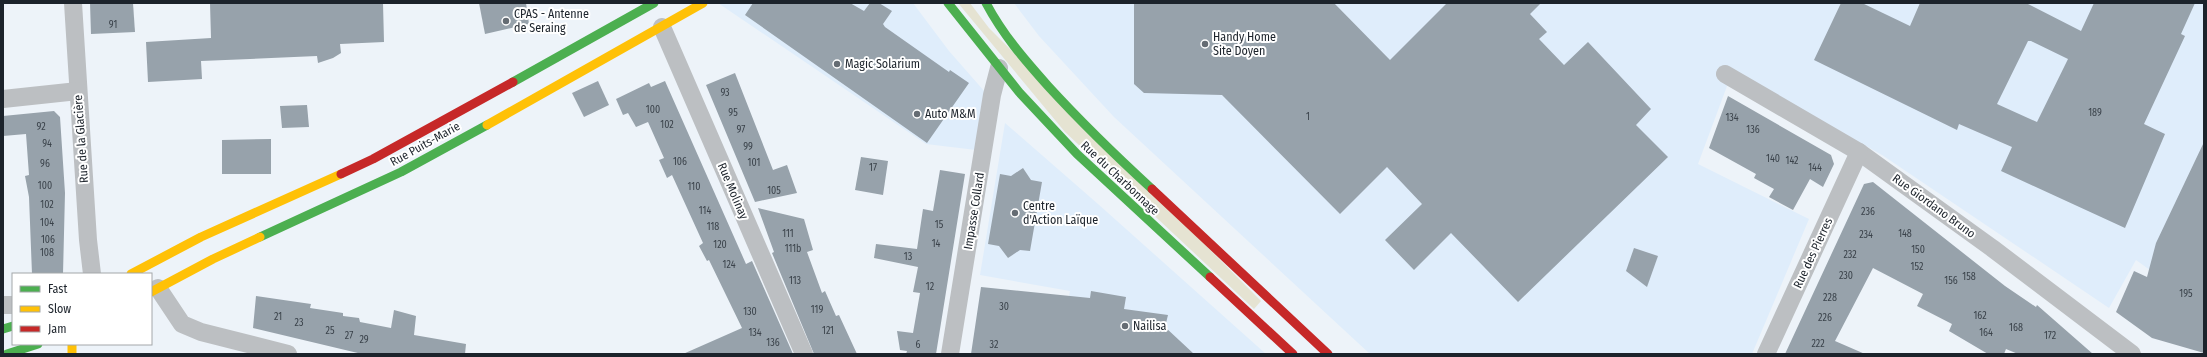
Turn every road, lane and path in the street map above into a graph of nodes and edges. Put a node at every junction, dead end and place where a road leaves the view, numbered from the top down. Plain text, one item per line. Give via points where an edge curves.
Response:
1 (73, 3) edge
2 (703, 3) edge
3 (948, 3) edge
4 (986, 3) edge
5 (650, 4) edge
6 (662, 28) junction
7 (998, 68) junction
8 (1725, 74) dead end
9 (78, 92) junction
10 (3, 99) edge
11 (1859, 152) junction
12 (92, 273) edge
13 (133, 273) edge
14 (155, 290) edge
15 (35, 345) edge
16 (7, 354) edge
17 (288, 354) edge
18 (804, 354) edge
19 (950, 354) edge
20 (1293, 354) edge
21 (1328, 354) edge
22 (1766, 354) edge
23 (2132, 354) edge

1 - 9 street, Rue de la Glacière
2 - 6 street, Rue Puits-Marie
3 - 7 street, Rue du Charbonnage
4 - 21 street, Rue du Charbonnage via 1014,48 1086,128
5 - 13 street, Rue Puits-Marie via 373,159 202,237
6 - 14 street, Rue Puits-Marie via 388,179 213,259
6 - 18 street, Rue Molinay
7 - 19 street, Impasse Collard
7 - 20 street, Rue du Charbonnage via 1076,154
8 - 11 street, Rue Giordano Bruno
9 - 10 street
9 - 12 street, Rue de la Glacière
11 - 22 street, Rue des Pierres
11 - 23 street, Rue Giordano Bruno
14 - 17 street via 182,324 202,332
15 - 16 street

